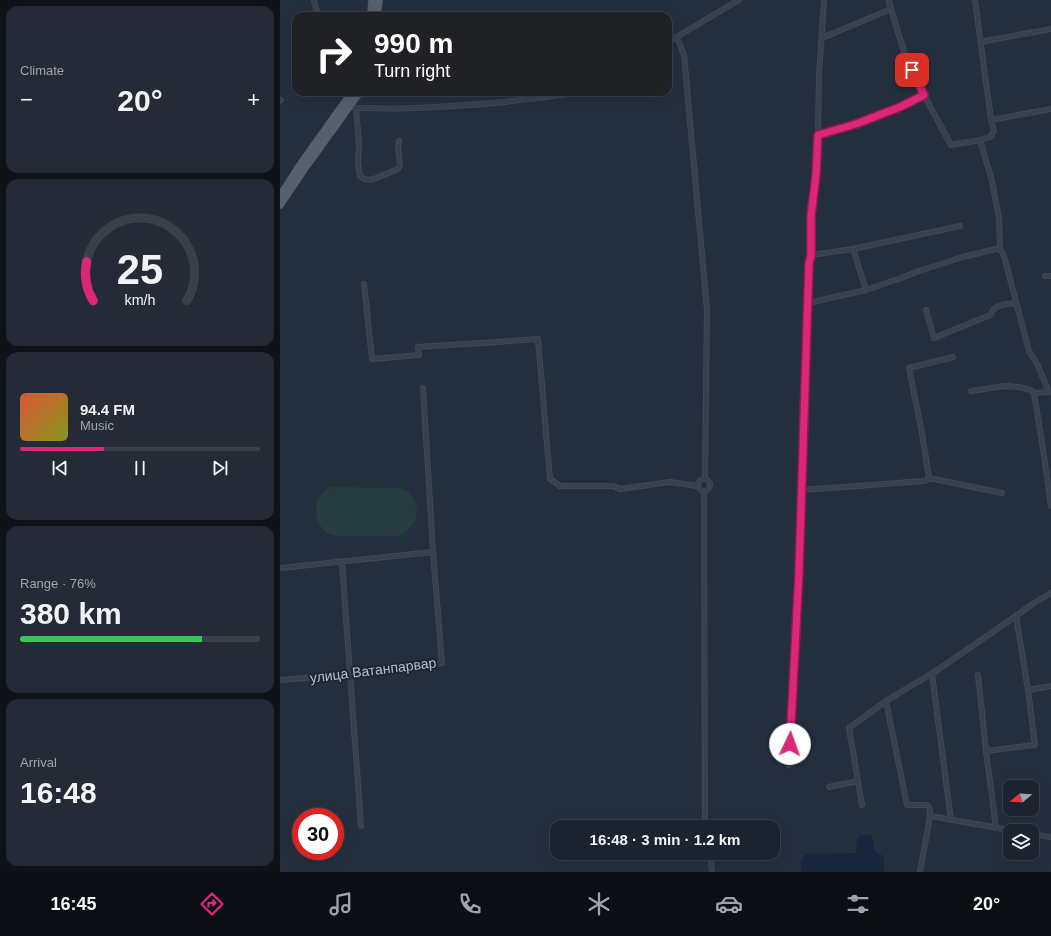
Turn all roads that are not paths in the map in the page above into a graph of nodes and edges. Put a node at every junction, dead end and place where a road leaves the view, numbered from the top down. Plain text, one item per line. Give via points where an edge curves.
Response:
1 (314, 0) edge
2 (372, 0) edge
3 (379, 0) edge
4 (739, 0) edge
5 (824, 0) edge
6 (889, 0) edge
7 (975, 0) edge
8 (891, 9) junction
9 (318, 12) edge
10 (371, 12) edge
11 (378, 12) edge
12 (1051, 29) edge
13 (677, 37) junction
14 (822, 38) junction
15 (672, 40) edge
16 (980, 42) junction
17 (924, 95) junction
18 (351, 96) edge
19 (357, 96) edge
20 (554, 96) edge
21 (350, 105) junction
22 (1051, 109) edge
23 (991, 120) junction
24 (818, 135) junction
25 (399, 140) dead end
26 (980, 140) junction
27 (280, 196) edge
28 (280, 206) edge
29 (960, 226) dead end
30 (1000, 248) junction
31 (853, 249) junction
32 (811, 255) junction
33 (1045, 276) dead end
34 (1051, 276) edge
35 (364, 284) dead end
36 (866, 290) junction
37 (808, 302) junction
38 (1016, 303) junction
39 (926, 310) dead end
40 (953, 357) dead end
41 (423, 388) dead end
42 (971, 390) dead end
43 (1050, 392) edge
44 (1034, 393) junction
45 (929, 478) junction
46 (705, 479) junction
47 (697, 486) junction
48 (802, 490) junction
49 (704, 492) junction
50 (1002, 493) dead end
51 (1051, 506) edge
52 (433, 552) junction
53 (342, 562) junction
54 (280, 568) edge
55 (1051, 593) edge
56 (1016, 616) junction
57 (350, 674) junction
58 (932, 674) junction
59 (978, 675) dead end
60 (280, 680) edge
61 (1051, 686) edge
62 (1028, 690) junction
63 (886, 701) junction
64 (986, 751) junction
65 (789, 765) dead end
66 (858, 781) junction
67 (829, 786) dead end
68 (862, 805) dead end
69 (930, 816) junction
70 (706, 820) edge
71 (952, 820) junction
72 (361, 826) dead end
73 (996, 828) junction
74 (1003, 829) edge
75 (1039, 835) edge
76 (1051, 837) edge
77 (711, 860) edge
78 (712, 872) edge
79 (920, 872) edge

1 - 9 street
2 - 10 main road
3 - 11 main road
4 - 13 street
5 - 14 street
6 - 8 street
7 - 16 street
8 - 14 street
8 - 17 street via 906,58
12 - 16 street
13 - 15 street
13 - 46 street via 684,55 707,310
14 - 24 street
16 - 23 street
17 - 24 street via 856,124
17 - 26 street via 951,145
18 - 21 main road
19 - 21 main road
20 - 21 street via 487,104 413,108
21 - 25 street via 359,144 359,175 362,178 370,180 398,169
21 - 27 main road via 302,162
21 - 28 main road
22 - 23 street
23 - 26 street via 994,131 990,137
24 - 32 street via 811,216
26 - 30 street via 992,180 999,219
29 - 31 street
30 - 36 street via 963,257
30 - 38 street
31 - 32 street
31 - 36 street
32 - 37 street
33 - 34 street
35 - 47 street via 372,359 419,355 418,347 538,339 550,479 560,486 613,486 620,489 670,482
36 - 37 street
37 - 48 street
38 - 39 street via 998,306 990,315 934,338
38 - 43 street via 1029,351
40 - 45 street via 908,368
41 - 52 street
42 - 44 street via 1005,386 1019,387
43 - 44 street
44 - 51 street
45 - 48 street via 925,481
45 - 50 street
46 - 47 street via 700,480
46 - 49 street via 709,481 710,487
47 - 49 street
48 - 65 street
49 - 70 street
52 - 53 street
52 - 57 street, улица Ватанпарвар via 442,663
53 - 54 street
53 - 57 street
55 - 56 street
56 - 58 street
56 - 62 street
57 - 60 street, улица Ватанпарвар
57 - 72 street
58 - 63 street
58 - 71 street
59 - 64 street
61 - 62 street
62 - 64 street via 1035,745
63 - 66 street via 848,728
63 - 69 street via 907,805 929,806
64 - 73 street
66 - 67 street
66 - 68 street
69 - 71 street
69 - 79 street
71 - 73 street
73 - 74 street
75 - 76 street
77 - 78 street

